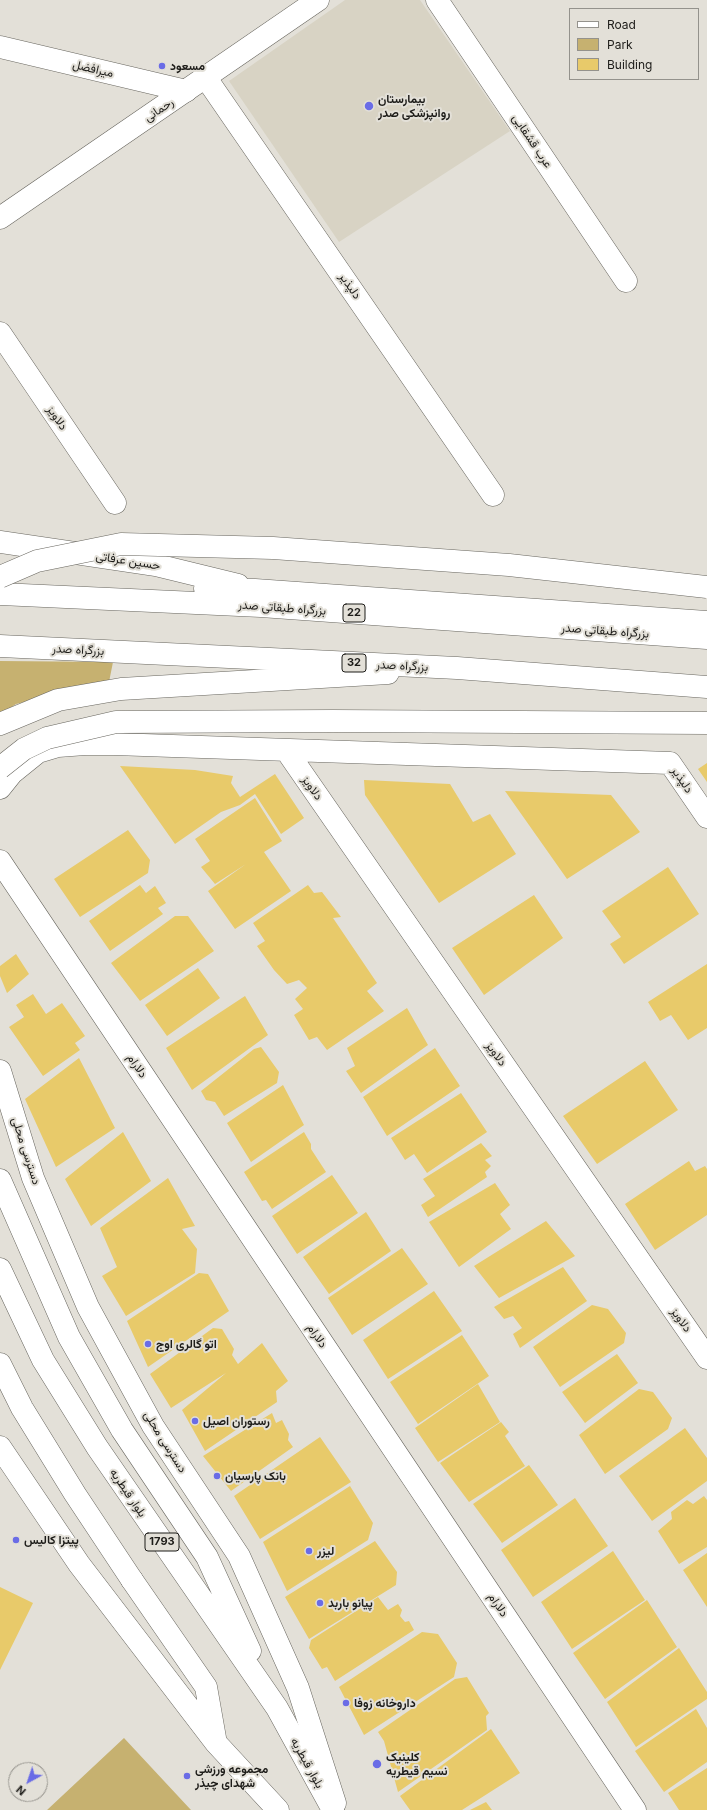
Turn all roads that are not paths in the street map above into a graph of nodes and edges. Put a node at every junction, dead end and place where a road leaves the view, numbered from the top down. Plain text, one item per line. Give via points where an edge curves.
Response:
1 (318, 0) edge
2 (437, 0) edge
3 (0, 47) edge
4 (206, 78) junction
5 (186, 91) junction
6 (0, 218) edge
7 (626, 281) dead end
8 (0, 333) edge
9 (494, 495) dead end
10 (114, 503) dead end
11 (0, 542) edge
12 (0, 577) edge
13 (0, 584) edge
14 (707, 587) edge
15 (255, 590) junction
16 (0, 594) edge
17 (707, 622) edge
18 (707, 638) edge
19 (0, 643) edge
20 (0, 646) edge
21 (457, 668) junction
22 (707, 680) edge
23 (707, 687) edge
24 (707, 723) edge
25 (0, 724) edge
26 (286, 750) junction
27 (0, 768) edge
28 (0, 788) edge
29 (707, 818) edge
30 (0, 861) edge
31 (0, 1071) edge
32 (0, 1180) edge
33 (0, 1269) edge
34 (707, 1358) edge
35 (0, 1364) edge
36 (0, 1447) edge
37 (276, 1708) junction
38 (216, 1742) junction
39 (276, 1809) edge
40 (333, 1810) edge
41 (337, 1810) edge
42 (635, 1810) edge

1 - 4 main road, رحمانی
2 - 7 main road, عرب قشقایی
3 - 5 main road, میرافضل
4 - 5 main road, رحمانی
4 - 9 main road, دلپذیر
5 - 6 main road, رحمانی
8 - 10 main road, دلاویز
11 - 15 main road, حسین عرفاتی via 156,565
12 - 14 main road, bridge via 36,561 121,544 273,548 509,565
13 - 15 main road
15 - 17 main road
16 - 18 main road, بزرگراه طبقاتی صدر / 22 via 261,606
19 - 22 main road
20 - 21 main road, بزرگراه صدر / 32
21 - 23 main road, بزرگراه صدر / 32
21 - 25 main road via 121,689 58,700
24 - 27 main road, bridge via 116,722 47,738 24,749
26 - 28 main road via 114,744 58,746 38,752 25,760
26 - 29 main road, دلپذیر via 670,763
26 - 34 main road, دلاویز
30 - 42 main road, دلارام
31 - 41 main road, دسترسی محلی via 34,1178 88,1307 153,1426 239,1556 298,1688
32 - 37 main road via 69,1337 122,1430 206,1557
33 - 37 main road, بلوار قیطریه / 1793 via 43,1360 97,1447
35 - 38 main road via 22,1408 76,1494 206,1687
36 - 38 main road via 80,1564
37 - 40 main road, بلوار قیطریه / 1793
38 - 39 main road

